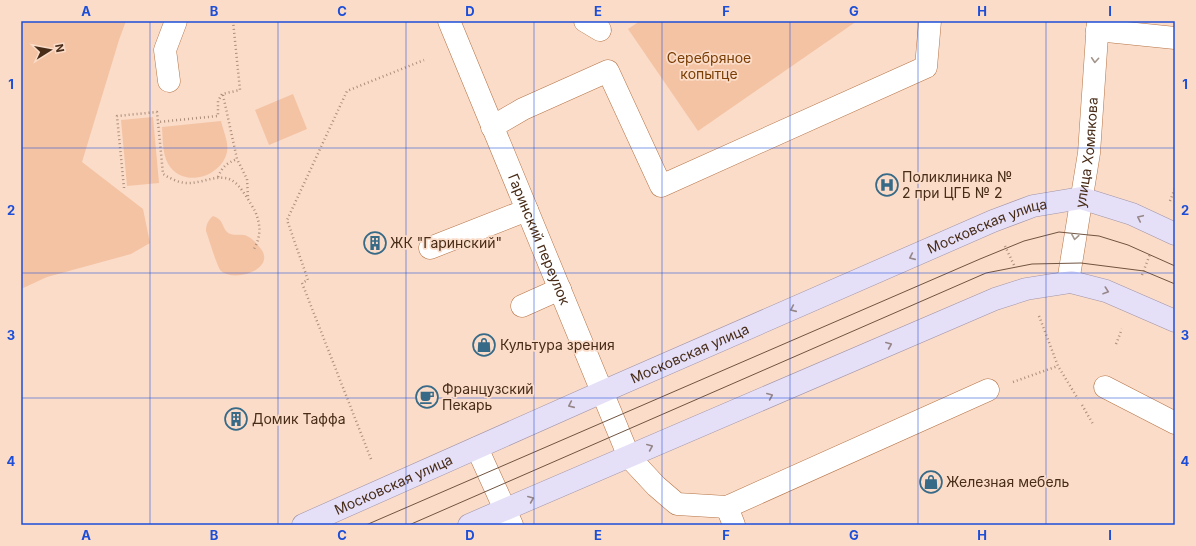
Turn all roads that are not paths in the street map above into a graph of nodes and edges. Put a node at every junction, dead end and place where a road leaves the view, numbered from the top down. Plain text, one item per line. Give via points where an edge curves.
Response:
1 (176, 21) edge
2 (449, 21) edge
3 (930, 21) edge
4 (1097, 26) edge
5 (1175, 38) edge
6 (169, 81) dead end
7 (492, 127) junction
8 (1081, 198) junction
9 (527, 210) junction
10 (1167, 231) edge
11 (430, 248) dead end
12 (1068, 282) junction
13 (560, 289) junction
14 (522, 306) dead end
15 (1175, 321) edge
16 (1105, 387) dead end
17 (988, 390) road end
18 (602, 392) junction
19 (1175, 423) edge
20 (477, 448) junction
21 (629, 457) junction
22 (730, 516) edge
23 (508, 518) edge
24 (303, 525) edge
25 (469, 525) edge

1 - 6 street via 165,50
2 - 7 street, Гаринский переулок
3 - 7 street via 926,67 661,186 608,71 523,109
4 - 5 street
4 -> 8 street, улица Хомякова via 1089,154
7 - 9 street, Гаринский переулок
10 -> 8 main road via 1132,214
8 -> 12 street, улица Хомякова
8 -> 18 main road, Московская улица via 1033,206 993,221
9 - 11 street
9 - 13 street, Гаринский переулок
12 -> 15 main road via 1106,291
21 -> 12 main road via 995,299 1026,289
13 - 14 street
13 - 18 street, Гаринский переулок
16 - 19 street
17 - 22 street
18 -> 20 main road, Московская улица
18 - 21 street, Гаринский переулок
20 - 23 street
20 - 24 main road, Московская улица
21 - 22 street via 677,504
23 -> 21 main road
23 - 25 main road

